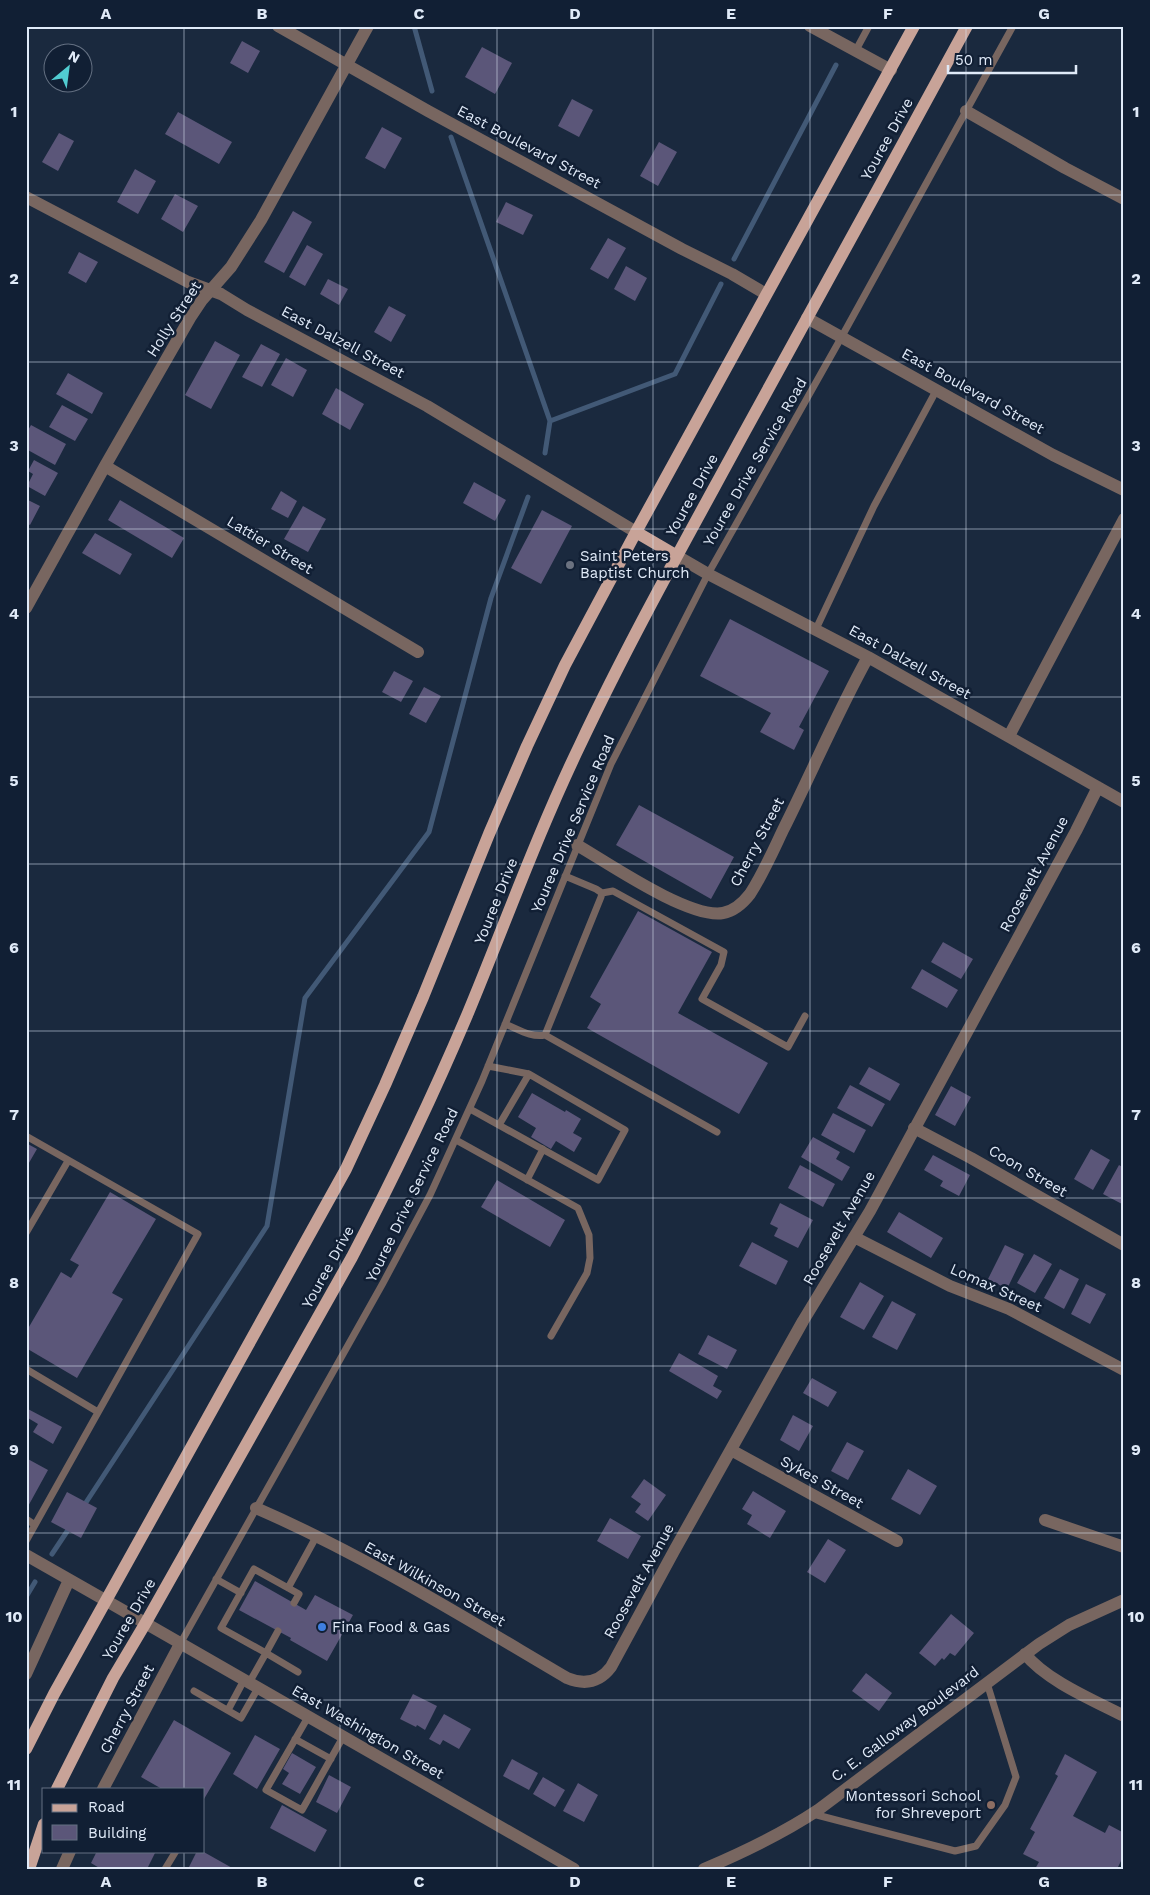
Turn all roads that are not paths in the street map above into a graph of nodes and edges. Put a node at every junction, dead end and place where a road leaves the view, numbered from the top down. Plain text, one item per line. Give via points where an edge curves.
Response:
1 (278, 26) edge
2 (368, 26) edge
3 (810, 26) edge
4 (869, 26) edge
5 (914, 26) edge
6 (967, 26) edge
7 (1012, 26) edge
8 (856, 50) junction
9 (348, 66) junction
10 (891, 70) junction
11 (966, 111) junction
12 (26, 197) edge
13 (1124, 199) edge
14 (211, 290) junction
15 (766, 294) junction
16 (807, 318) junction
17 (842, 338) junction
18 (937, 389) junction
19 (105, 466) junction
20 (1124, 490) edge
21 (1124, 519) edge
22 (636, 532) junction
23 (677, 556) junction
24 (708, 574) junction
25 (26, 608) edge
26 (816, 629) junction
27 (418, 652) dead end
28 (868, 657) junction
29 (1009, 736) junction
30 (1098, 787) junction
31 (1124, 802) edge
32 (577, 845) junction
33 (565, 876) junction
34 (602, 893) junction
35 (805, 1016) dead end
36 (505, 1024) junction
37 (545, 1035) junction
38 (488, 1066) junction
39 (528, 1074) junction
40 (470, 1109) junction
41 (499, 1125) junction
42 (914, 1128) junction
43 (717, 1132) dead end
44 (26, 1136) edge
45 (456, 1140) junction
46 (543, 1149) junction
47 (68, 1160) junction
48 (527, 1180) junction
49 (26, 1233) edge
50 (854, 1237) junction
51 (1124, 1244) edge
52 (551, 1336) dead end
53 (26, 1369) edge
54 (1124, 1370) edge
55 (98, 1412) junction
56 (731, 1450) junction
57 (256, 1508) junction
58 (26, 1519) edge
59 (1045, 1520) dead end
60 (35, 1525) junction
61 (316, 1537) junction
62 (26, 1541) edge
63 (897, 1541) dead end
64 (1124, 1547) edge
65 (26, 1555) edge
66 (216, 1579) junction
67 (69, 1580) junction
68 (288, 1588) junction
69 (241, 1593) junction
70 (105, 1600) junction
71 (1124, 1600) edge
72 (294, 1603) dead end
73 (145, 1624) junction
74 (278, 1631) dead end
75 (180, 1644) junction
76 (266, 1653) junction
77 (1025, 1654) junction
78 (298, 1672) dead end
79 (26, 1674) edge
80 (598, 1679) joint
81 (987, 1683) junction
82 (250, 1684) junction
83 (194, 1691) dead end
84 (228, 1710) junction
85 (1124, 1716) edge
86 (308, 1717) junction
87 (343, 1737) junction
88 (295, 1739) junction
89 (26, 1749) edge
90 (331, 1759) junction
91 (58, 1788) edge
92 (106, 1788) edge
93 (812, 1814) junction
94 (42, 1830) edge
95 (70, 1852) edge
96 (175, 1852) edge
97 (29, 1869) edge
98 (62, 1869) edge
99 (166, 1869) edge
100 (574, 1869) edge
101 (704, 1869) edge

1 - 9 street, East Boulevard Street
2 - 9 street, Holly Street
3 - 8 street
4 - 8 lane
5 - 10 main road, Youree Drive
6 - 16 main road, Youree Drive
7 - 11 lane, Youree Drive Service Road
8 - 10 street
9 - 14 street, Holly Street via 261,220 231,267
9 - 15 street, East Boulevard Street
10 - 15 main road, Youree Drive
11 - 13 street
11 - 17 lane, Youree Drive Service Road
12 - 14 street, East Dalzell Street via 188,282
14 - 19 street, Holly Street via 190,318
14 - 22 street, East Dalzell Street via 427,406
15 - 22 main road, Youree Drive
16 - 17 street, East Boulevard Street
16 - 23 main road, Youree Drive
17 - 18 street, East Boulevard Street
17 - 24 lane, Youree Drive Service Road
18 - 20 street, East Boulevard Street via 1053,455
18 - 26 lane via 874,506
19 - 25 street, Holly Street
19 - 27 street, Lattier Street
21 - 29 street
22 - 23 main road
22 - 70 main road, Youree Drive via 527,746 423,997 346,1169
23 - 24 street, East Dalzell Street
23 - 73 main road, Youree Drive via 577,750 468,1014 382,1201
24 - 26 street, East Dalzell Street
24 - 32 lane, Youree Drive Service Road via 611,764
26 - 28 street, East Dalzell Street
28 - 29 street, East Dalzell Street
28 - 32 street, Cherry Street via 847,694 766,865 740,905 722,913 708,913 684,906
29 - 30 street, East Dalzell Street
30 - 31 street, East Dalzell Street
30 - 42 street, Roosevelt Avenue
32 - 33 lane, Youree Drive Service Road
33 - 34 lane
33 - 36 lane, Youree Drive Service Road
34 - 35 lane via 613,891 724,952 719,969 702,998 788,1047
34 - 37 lane
36 - 37 lane via 538,1037
36 - 38 lane, Youree Drive Service Road
37 - 43 lane
38 - 39 lane
38 - 40 lane, Youree Drive Service Road
39 - 41 lane
39 - 46 lane via 625,1130 598,1180
40 - 41 lane
40 - 45 lane, Youree Drive Service Road
41 - 46 lane
42 - 50 street, Roosevelt Avenue
42 - 51 street, Coon Street
44 - 47 lane
45 - 48 lane
45 - 57 lane, Youree Drive Service Road via 384,1283
46 - 48 lane
47 - 49 lane
47 - 55 lane via 198,1234
48 - 52 lane via 578,1208 589,1235 588,1273
50 - 54 street, Lomax Street via 950,1286 1009,1310
50 - 56 street, Roosevelt Avenue
53 - 55 lane
55 - 60 lane
56 - 63 street, Sykes Street
56 - 80 street, Roosevelt Avenue via 611,1667
57 - 61 street, East Wilkinson Street
57 - 66 lane, Youree Drive Service Road
58 - 60 lane
59 - 64 street
60 - 62 lane
61 - 68 lane
61 - 80 street, East Wilkinson Street via 399,1580 566,1678 579,1683
65 - 67 street
66 - 69 lane
66 - 75 lane, Youree Drive Service Road
67 - 70 street
67 - 79 street
68 - 69 lane via 254,1569
68 - 72 lane via 299,1594
69 - 76 lane via 221,1628
70 - 73 street, East Washington Street
70 - 89 main road, Youree Drive
71 - 77 street, C. E. Galloway Boulevard via 1069,1625
73 - 75 street, East Washington Street
73 - 91 main road, Youree Drive via 113,1678
74 - 76 lane
75 - 82 street, East Washington Street
75 - 92 street, Cherry Street
76 - 78 lane
76 - 82 lane
77 - 81 street, C. E. Galloway Boulevard
77 - 85 street via 1053,1678
81 - 93 street, C. E. Galloway Boulevard
81 - 93 lane via 1016,1777 1005,1805 976,1846 956,1851
82 - 84 lane
82 - 84 lane via 241,1718
82 - 86 street, East Washington Street
83 - 84 lane
86 - 87 street, East Washington Street
86 - 88 lane
87 - 90 lane
87 - 100 street, East Washington Street
88 - 90 lane
88 - 90 lane via 266,1790 302,1810
93 - 101 street, C. E. Galloway Boulevard via 750,1849
94 - 97 main road
95 - 98 street
96 - 99 lane

